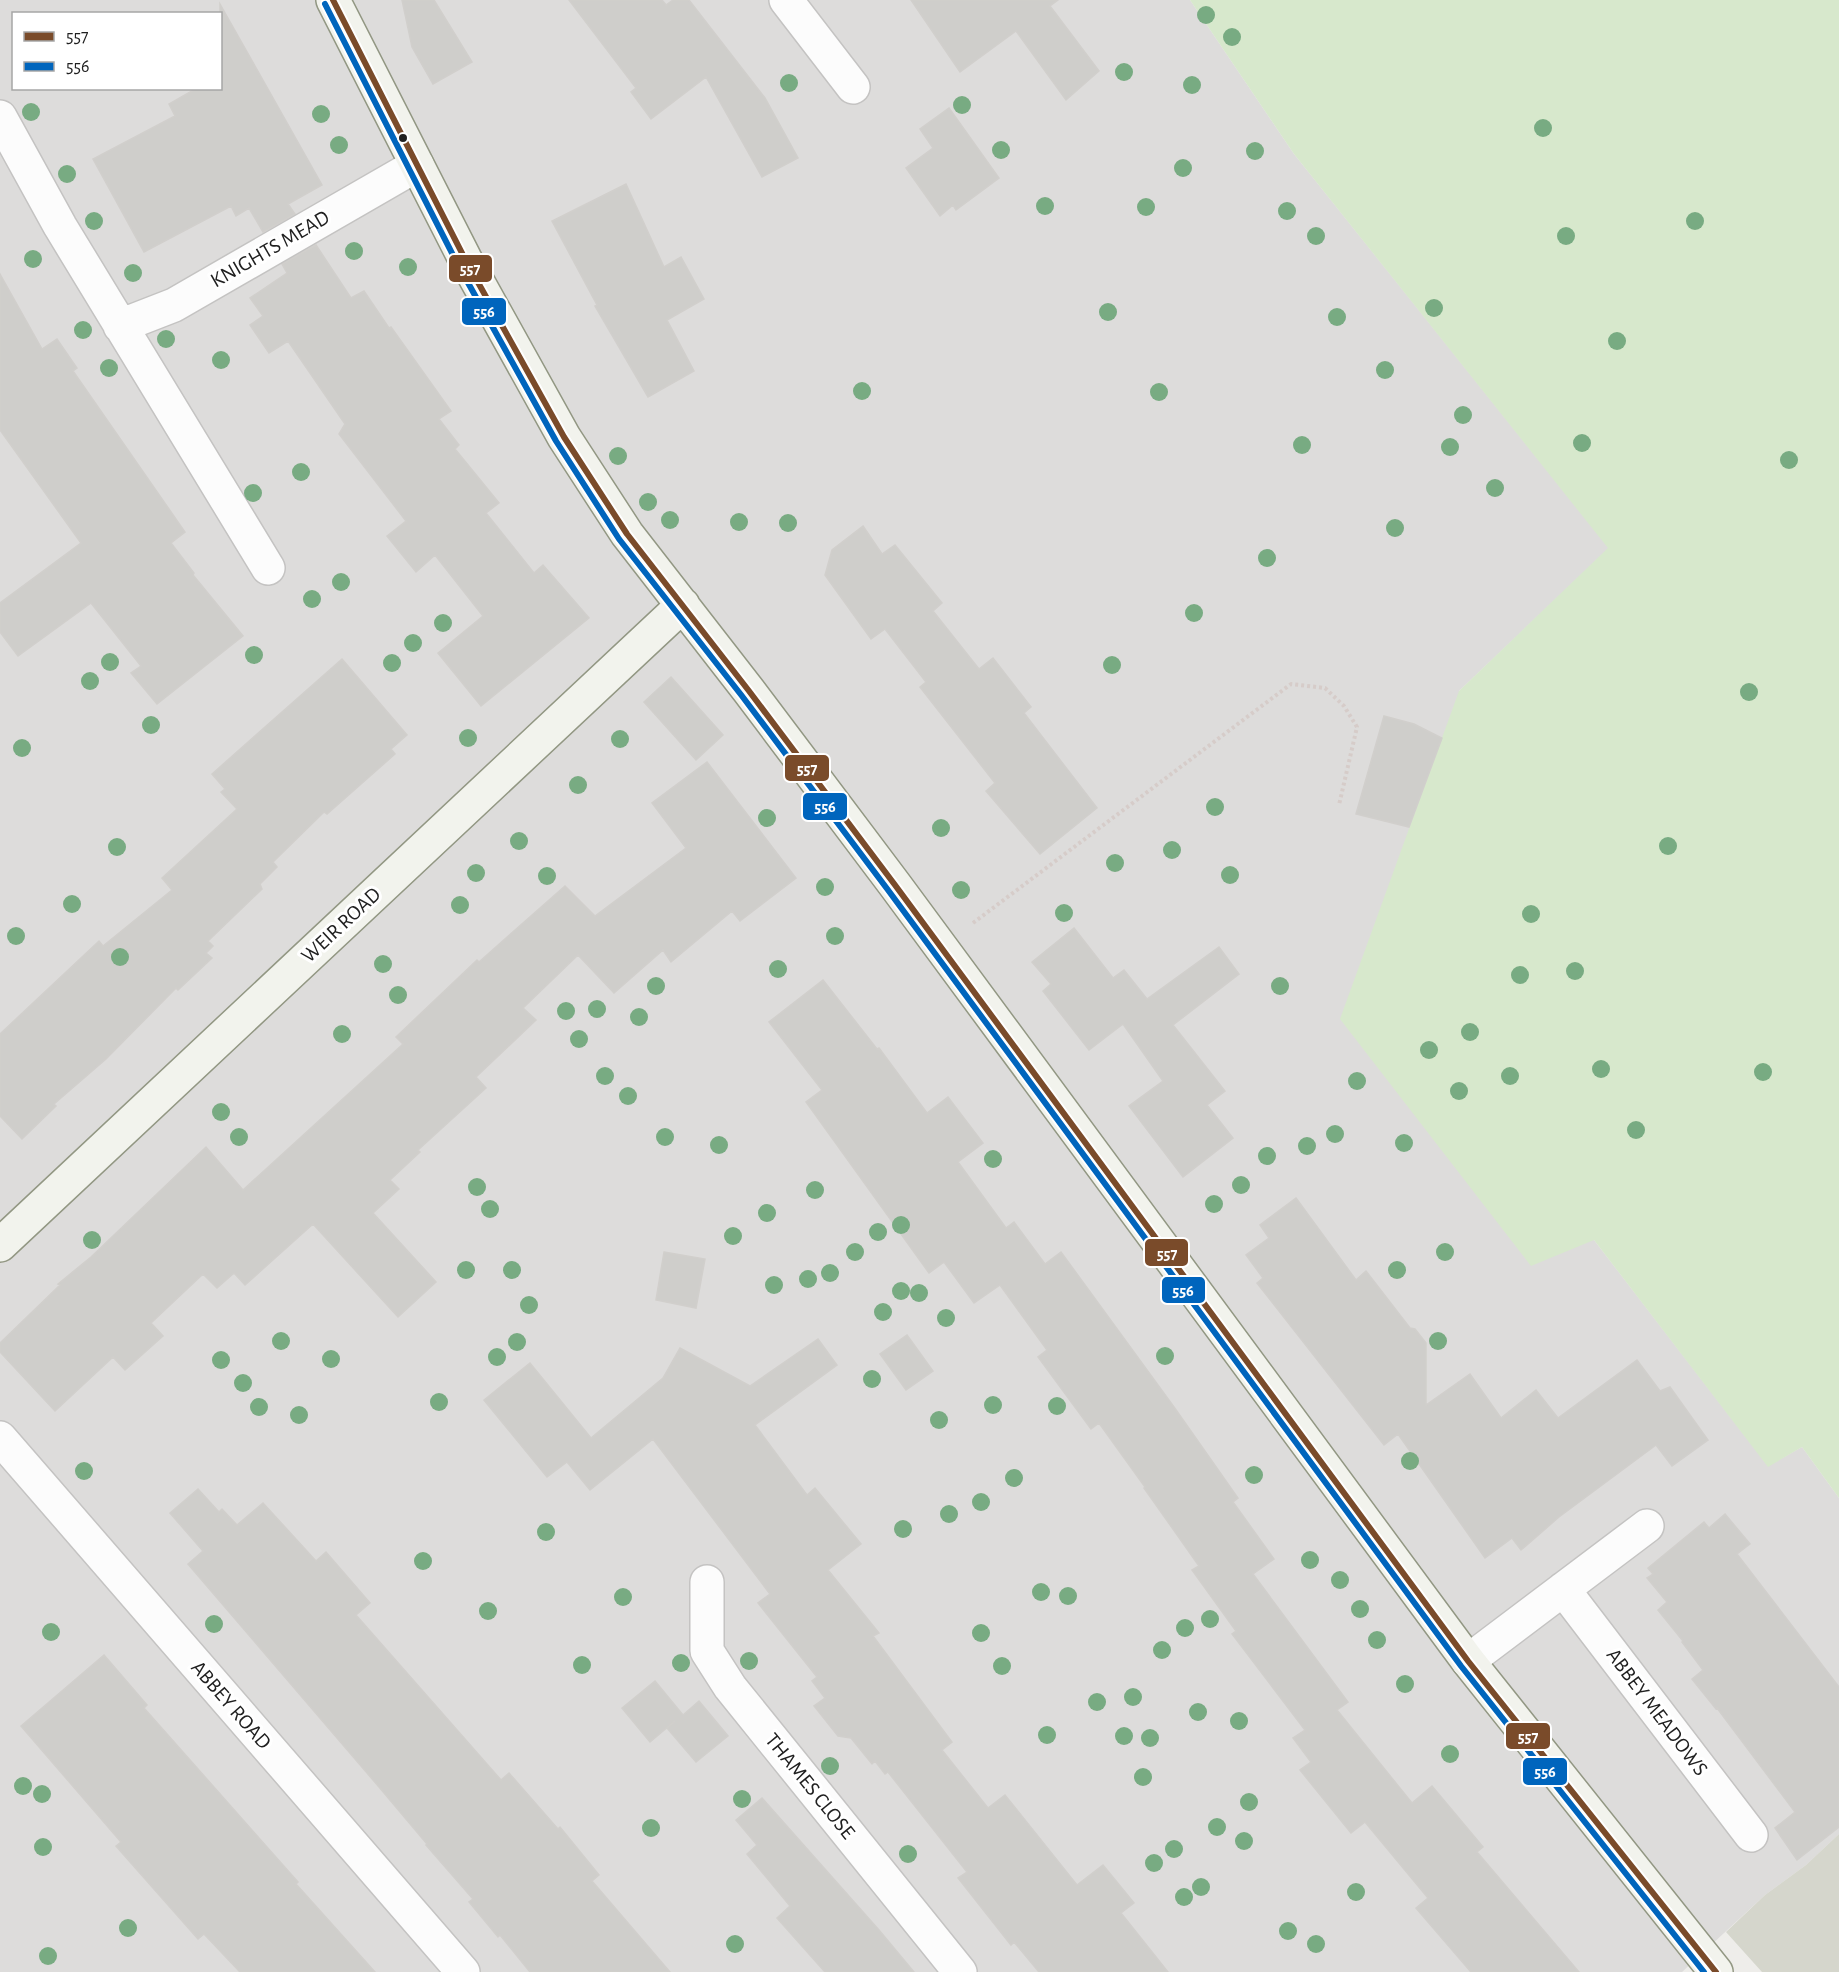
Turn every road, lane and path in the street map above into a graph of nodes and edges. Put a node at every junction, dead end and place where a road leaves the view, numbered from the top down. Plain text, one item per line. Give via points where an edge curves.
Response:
1 (333, 0) edge
2 (786, 0) edge
3 (853, 87) dead end
4 (0, 117) edge
5 (417, 165) junction
6 (120, 326) junction
7 (268, 568) dead end
8 (683, 605) junction
9 (1339, 805) dead end
10 (941, 946) junction
11 (0, 1245) edge
12 (0, 1438) edge
13 (1647, 1526) dead end
14 (707, 1582) dead end
15 (1563, 1589) junction
16 (1468, 1661) junction
17 (1751, 1835) dead end
18 (463, 1972) edge
19 (960, 1972) edge
20 (1716, 1972) edge

1 - 5 main road
2 - 3 street
4 - 6 street
5 - 6 street, KNIGHTS MEAD via 174,305
5 - 8 main road via 564,437 627,534
6 - 7 street
8 - 10 main road
8 - 11 main road, WEIR ROAD
9 - 10 path via 1357,727 1344,706 1325,688 1291,684
10 - 16 main road
12 - 18 street, ABBEY ROAD
13 - 15 street
14 - 19 street, THAMES CLOSE via 707,1651 730,1687
15 - 16 street
15 - 17 street, ABBEY MEADOWS
16 - 20 main road

